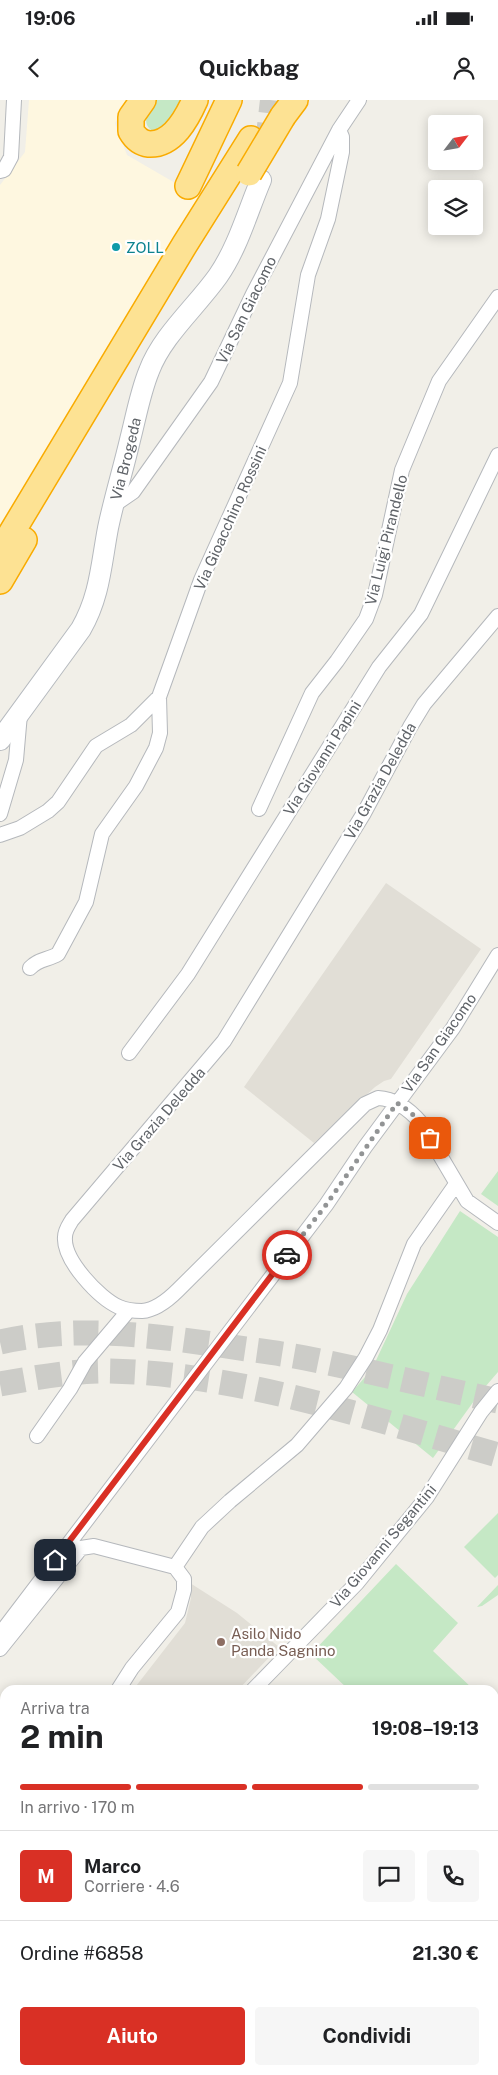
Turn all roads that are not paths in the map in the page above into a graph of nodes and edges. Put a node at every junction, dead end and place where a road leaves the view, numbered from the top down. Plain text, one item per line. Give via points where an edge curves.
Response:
1 (14, 100) edge
2 (143, 100) edge
3 (229, 100) edge
4 (359, 100) edge
5 (285, 105) edge
6 (191, 109) edge
7 (339, 130) junction
8 (0, 171) edge
9 (255, 177) junction
10 (188, 186) dead end
11 (498, 297) edge
12 (498, 455) edge
13 (114, 505) junction
14 (0, 552) edge
15 (0, 580) edge
16 (498, 616) edge
17 (158, 697) junction
18 (20, 713) junction
19 (0, 740) edge
20 (259, 809) dead end
21 (0, 814) edge
22 (0, 835) edge
23 (498, 955) edge
24 (30, 968) dead end
25 (129, 1052) dead end
26 (397, 1103) junction
27 (456, 1184) junction
28 (498, 1223) edge
29 (129, 1310) junction
30 (498, 1391) edge
31 (37, 1436) dead end
32 (175, 1567) junction
33 (0, 1634) edge
34 (0, 1649) edge
35 (121, 1685) edge
36 (259, 1685) edge

1 - 8 street via 11,157 4,170
2 - 6 highway via 133,113 130,125 133,135 152,144 174,134
3 - 10 highway
4 - 7 street, Via San Giacomo
5 - 9 highway, bridge
5 - 14 highway via 251,139
7 - 13 street, Via San Giacomo via 211,382 132,492
7 - 17 street, Via Gioacchino Rossini via 342,152 328,219 308,275 290,383 201,580
9 - 13 street, Via Brogeda via 242,229 228,261 174,328 150,368 142,387
9 - 15 highway via 196,256
11 - 20 street, Via Luigi Pirandello via 439,381 402,470 375,595 366,619 312,694
12 - 25 street, Via Giovanni Papini via 420,614 379,667 188,974
13 - 18 street, Via Brogeda via 99,587 91,612
16 - 29 street, Via Grazia Deledda via 424,704 364,813 224,1041 66,1229 64,1238 71,1261 99,1292 119,1307
17 - 22 street, Via Gioacchino Rossini via 131,725 96,746 58,802 48,811 20,828
17 - 24 street via 160,734 156,748 136,786 102,834 86,902 58,954
18 - 19 street, Via Brogeda
18 - 21 street via 16,760
23 - 26 street, Via San Giacomo via 455,1026
26 - 27 street via 411,1111 421,1123
26 - 29 street via 378,1098 365,1104 173,1295 151,1309
26 - 33 street, Via San Giacomo via 326,1205
27 - 28 street via 467,1201
27 - 32 street via 414,1244 380,1330 346,1388 297,1445 202,1527
29 - 31 street via 85,1362
30 - 36 street, Via Giovanni Segantini via 481,1412 428,1497 357,1583
32 - 34 street via 94,1546 81,1548
32 - 35 street via 184,1579 178,1612

